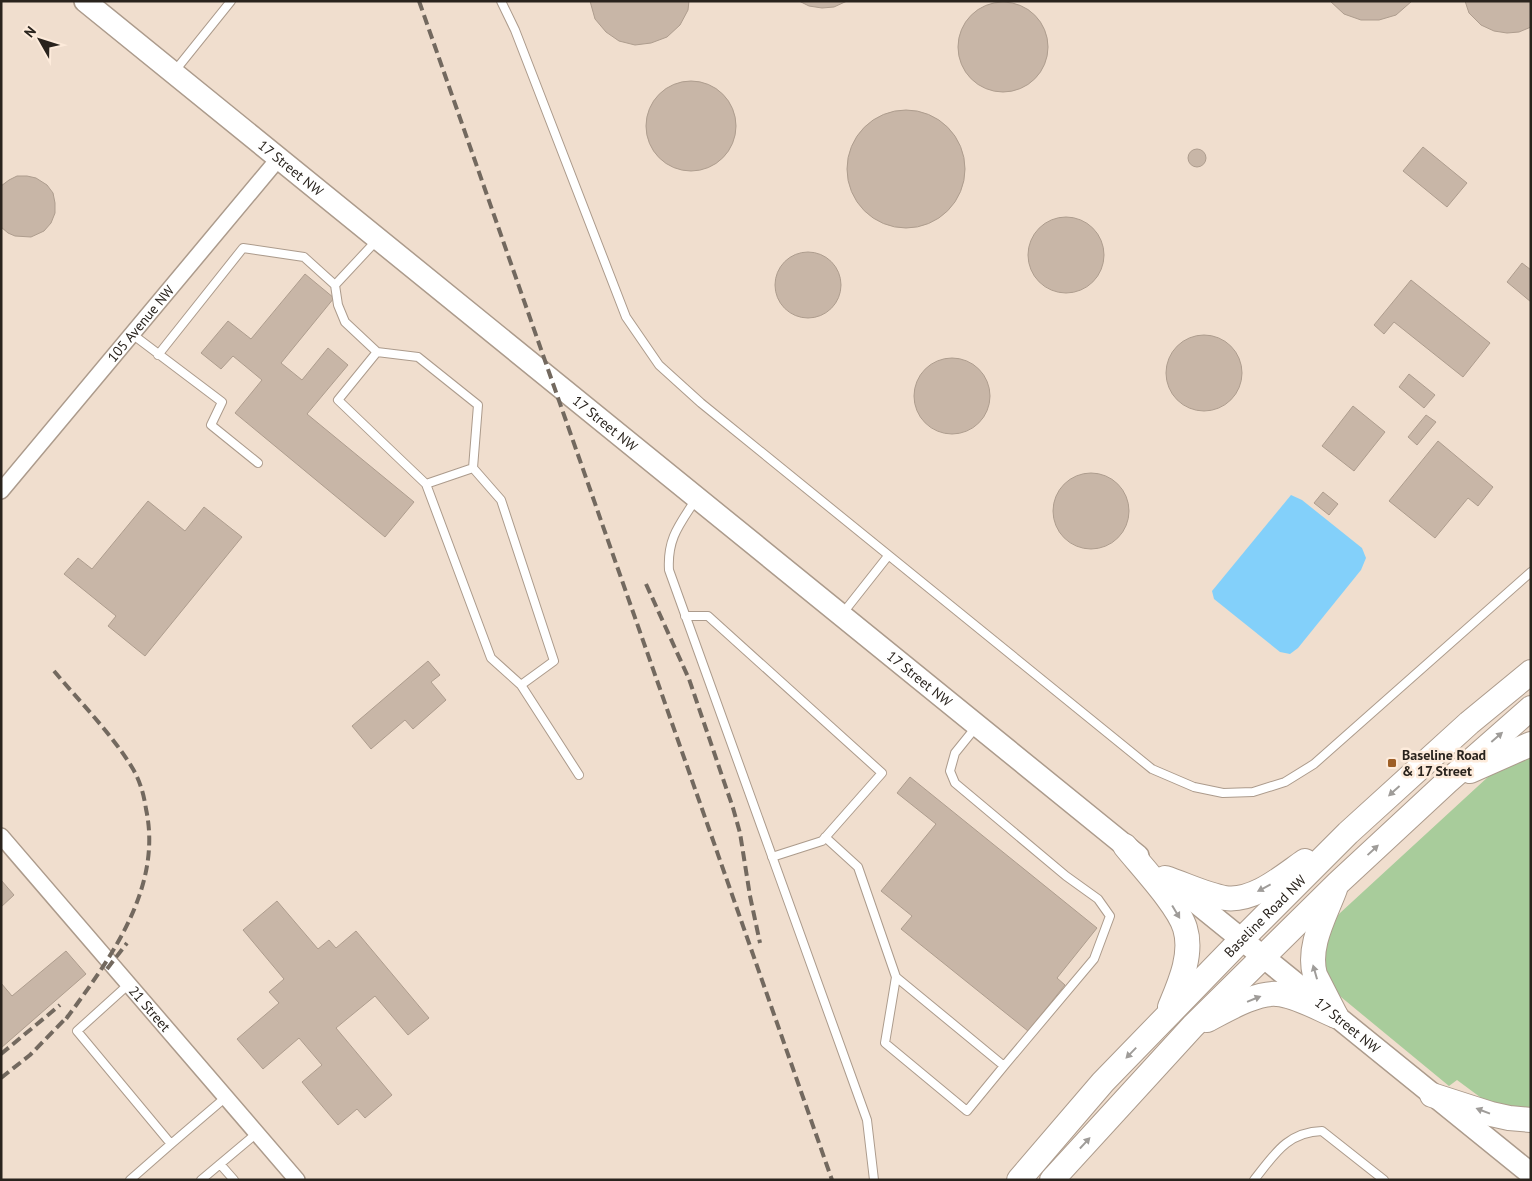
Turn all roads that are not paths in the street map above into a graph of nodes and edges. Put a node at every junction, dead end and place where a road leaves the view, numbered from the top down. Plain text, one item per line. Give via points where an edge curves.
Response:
1 (85, 1) edge
2 (231, 1) edge
3 (500, 1) edge
4 (174, 73) junction
5 (279, 158) junction
6 (378, 239) junction
7 (335, 284) junction
8 (132, 334) junction
9 (377, 352) junction
10 (158, 355) junction
11 (258, 463) dead end
12 (473, 468) junction
13 (426, 484) junction
14 (1, 491) edge
15 (697, 498) junction
16 (888, 556) junction
17 (1531, 572) edge
18 (685, 616) junction
19 (842, 616) junction
20 (1531, 672) edge
21 (522, 685) junction
22 (1531, 708) edge
23 (978, 725) junction
24 (1531, 744) edge
25 (579, 775) dead end
26 (1448, 781) junction
27 (1348, 833) junction
28 (1, 836) edge
29 (826, 837) junction
30 (1125, 846) junction
31 (772, 857) junction
32 (1165, 878) junction
33 (1338, 883) junction
34 (1241, 940) junction
35 (1262, 957) junction
36 (896, 977) junction
37 (129, 984) junction
38 (1336, 1016) junction
39 (1165, 1018) junction
40 (1193, 1026) junction
41 (1004, 1066) junction
42 (1432, 1095) junction
43 (226, 1097) junction
44 (1531, 1120) edge
45 (257, 1133) junction
46 (171, 1144) junction
47 (220, 1164) junction
48 (1531, 1174) edge
49 (130, 1180) edge
50 (201, 1180) edge
51 (234, 1180) edge
52 (297, 1180) edge
53 (874, 1180) edge
54 (1019, 1180) edge
55 (1052, 1180) edge
56 (1254, 1180) edge
57 (1384, 1180) edge

1 - 4 main road, 17 Street NW
2 - 4 lane
3 - 16 lane via 515,30 626,317 659,365 700,403
4 - 5 main road, 17 Street NW
5 - 6 main road, 17 Street NW
5 - 8 street, 105 Avenue NW
6 - 7 lane
6 - 15 main road, 17 Street NW
7 - 9 lane via 345,322
7 - 10 lane via 304,257 243,248
8 - 10 lane
8 - 14 street, 105 Avenue NW
9 - 12 lane via 418,357 478,405
9 - 13 lane via 338,400
10 - 11 lane via 222,402 211,425
12 - 13 lane
12 - 21 lane via 502,500 554,661
13 - 21 lane via 491,658
15 - 18 lane via 674,534 668,556 669,570
15 - 19 main road, 17 Street NW
16 - 17 lane via 1152,769 1194,788 1222,793 1253,792 1285,782 1314,764
16 - 19 lane
18 - 29 lane via 708,616 882,773
18 - 31 lane
19 - 23 main road, 17 Street NW
20 -> 27 main road, Baseline Road NW via 1469,723
21 - 25 lane
26 -> 22 main road, Baseline Road NW
23 - 30 main road, 17 Street NW
23 - 41 lane via 956,752 950,771 955,782 1098,900 1110,916 1094,959
24 - 26 main road
33 -> 26 main road, Baseline Road NW
27 -> 32 main road via 1262,890 1242,897 1226,898
27 - 34 main road, Baseline Road NW
28 - 37 street, 21 Street
29 - 31 lane
29 - 36 lane via 858,867
30 - 32 main road, 17 Street NW
30 -> 39 main road via 1176,910 1185,927 1185,964
31 - 53 lane via 867,1120
32 - 34 main road, 17 Street NW
33 - 35 main road, Baseline Road NW
38 -> 33 main road via 1313,967 1315,942
34 - 35 main road, 17 Street NW
34 - 39 main road, Baseline Road NW
35 - 38 main road, 17 Street NW
35 - 40 main road, Baseline Road NW
36 - 41 lane
36 - 41 lane via 885,1043 967,1111
37 - 43 street, 21 Street
37 - 46 lane via 77,1031
40 -> 38 main road via 1263,995 1277,994
38 - 42 main road, 17 Street NW
39 -> 54 main road, Baseline Road NW via 1103,1082
55 -> 40 main road, Baseline Road NW
44 -> 42 main road via 1491,1114
42 - 48 main road, 17 Street NW
43 - 45 street, 21 Street
43 - 46 lane
45 - 47 lane
45 - 52 street, 21 Street
46 - 49 lane
47 - 50 lane
47 - 51 lane
56 - 57 lane via 1294,1136 1322,1130

